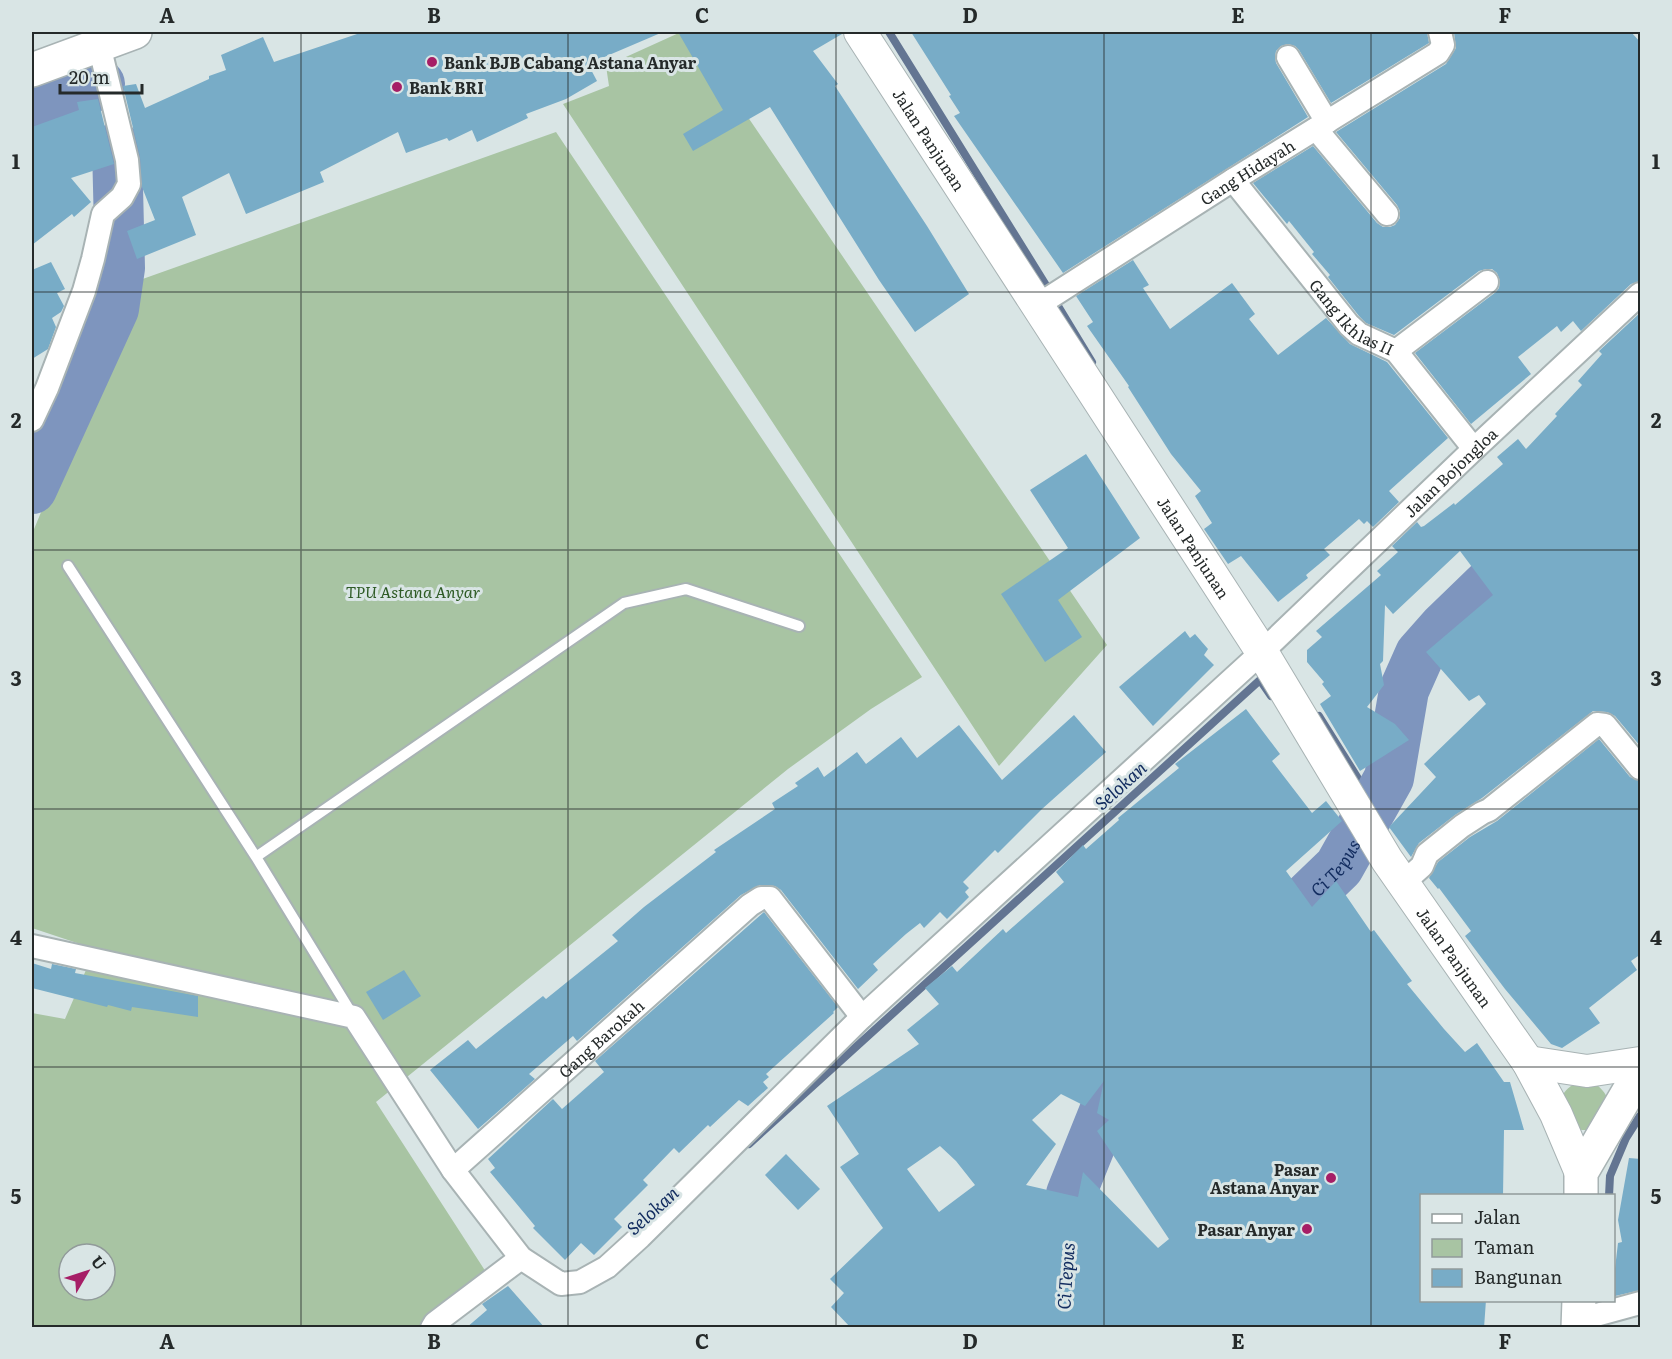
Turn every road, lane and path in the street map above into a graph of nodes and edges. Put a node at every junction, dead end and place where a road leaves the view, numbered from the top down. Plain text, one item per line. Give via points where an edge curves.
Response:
1 (860, 32) edge
2 (1440, 32) edge
3 (116, 37) edge
4 (1288, 57) dead end
5 (32, 70) edge
6 (1322, 125) junction
7 (1233, 180) junction
8 (1387, 214) dead end
9 (1487, 282) dead end
10 (1641, 294) edge
11 (1038, 305) junction
12 (1396, 351) junction
13 (32, 420) edge
14 (1474, 449) junction
15 (68, 566) dead end
16 (799, 627) dead end
17 (1262, 652) junction
18 (1641, 768) edge
19 (256, 857) junction
20 (1395, 872) junction
21 (32, 946) edge
22 (354, 1017) junction
23 (862, 1017) junction
24 (1528, 1062) junction
25 (1641, 1063) edge
26 (1641, 1072) edge
27 (453, 1170) junction
28 (1581, 1184) edge
29 (521, 1258) junction
30 (1641, 1303) edge
31 (1578, 1316) edge
32 (432, 1328) edge

1 - 11 main road, Jalan Panjunan
2 - 6 street, Gang Hidayah via 1443,45 1438,53
3 - 5 main road
3 - 13 street via 129,184 122,197 102,214 84,291
4 - 6 street
6 - 7 street, Gang Hidayah
6 - 8 street
7 - 11 street, Gang Hidayah
7 - 12 street, Gang Ikhlas II via 1349,325 1359,334
9 - 12 street
10 - 14 street, Jalan Bojongloa
11 - 17 main road, Jalan Panjunan
12 - 14 street, Gang Ikhlas II
14 - 17 street, Jalan Bojongloa
15 - 19 lane
16 - 19 lane via 686,589 624,603
17 - 20 main road, Jalan Panjunan
17 - 23 street, Jalan Bojongloa
18 - 20 street via 1605,724 1591,726 1489,810 1427,854 1422,866
19 - 22 lane
20 - 24 main road, Jalan Panjunan
21 - 22 street
22 - 27 street, Jalan Bojongloa
23 - 27 street, Gang Barokah via 770,898 761,898
23 - 29 street, Jalan Bojongloa via 607,1266 580,1282 561,1284
24 - 25 main road via 1587,1071
24 - 28 main road, Jalan Panjunan via 1556,1114
26 - 28 main road
27 - 29 street, Jalan Bojongloa
29 - 32 street
30 - 31 street

